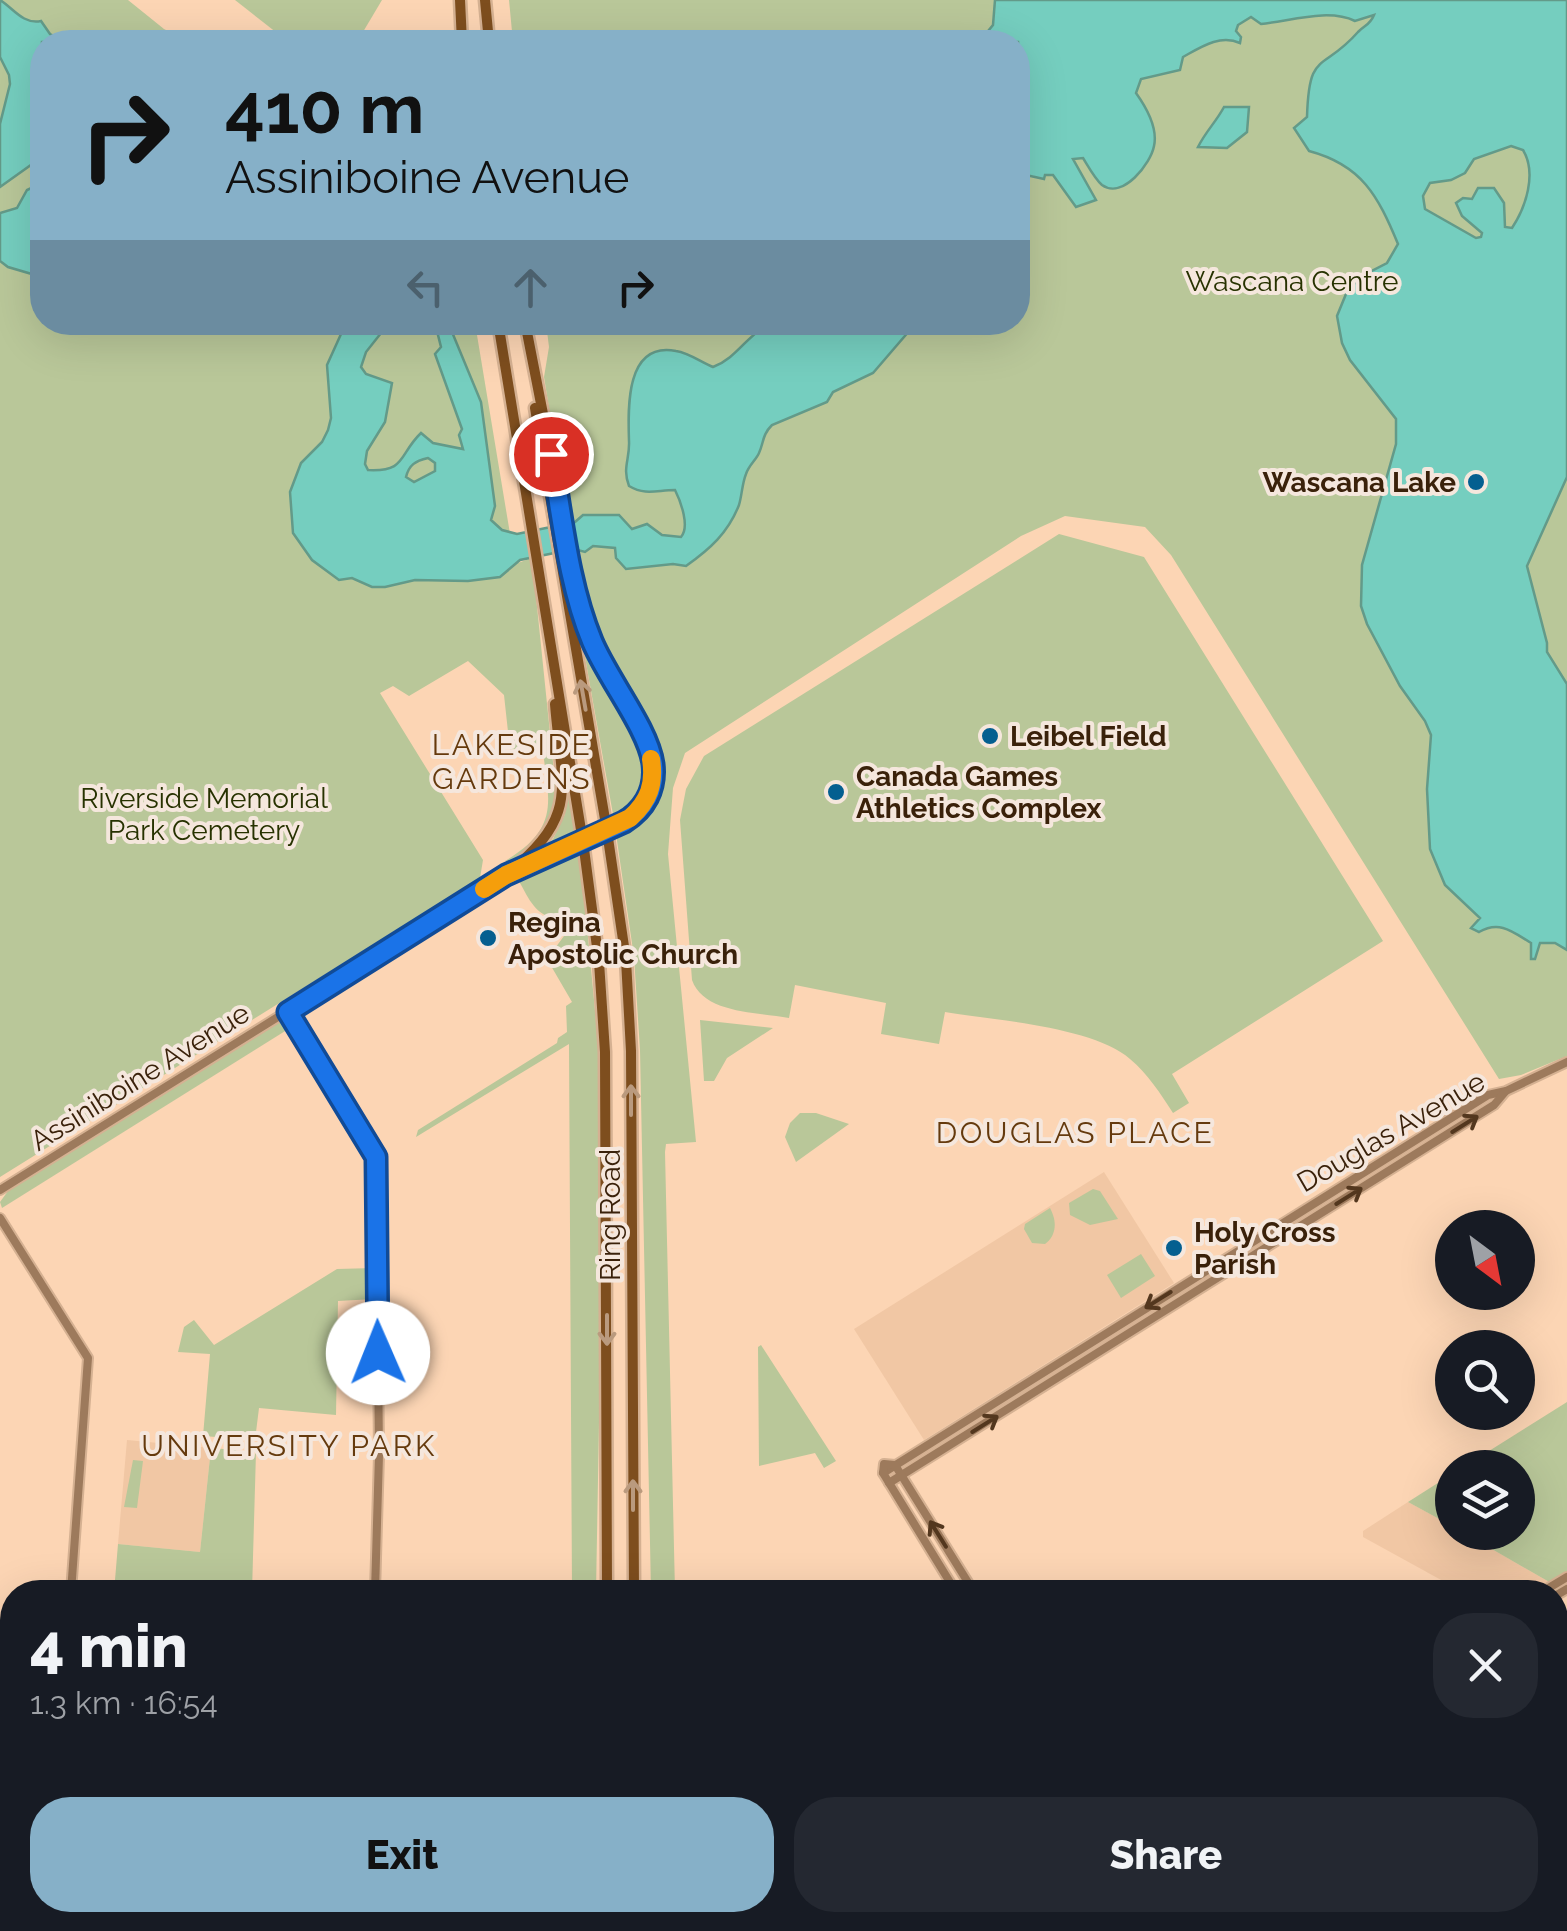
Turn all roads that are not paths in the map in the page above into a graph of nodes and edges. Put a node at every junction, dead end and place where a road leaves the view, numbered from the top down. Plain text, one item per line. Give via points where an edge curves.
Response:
1 (460, 0) edge
2 (486, 0) edge
3 (461, 30) edge
4 (488, 30) edge
5 (500, 335) edge
6 (526, 335) edge
7 (565, 560) junction
8 (547, 624) junction
9 (506, 875) junction
10 (288, 1012) junction
11 (1567, 1062) edge
12 (1506, 1091) junction
13 (0, 1190) edge
14 (0, 1218) edge
15 (895, 1465) junction
16 (902, 1476) junction
17 (890, 1483) junction
18 (72, 1580) edge
19 (375, 1580) edge
20 (607, 1580) edge
21 (634, 1580) edge
22 (949, 1580) edge
23 (967, 1580) edge

1 - 3 highway
2 - 4 highway
5 - 8 highway, Ring Road
6 - 7 highway
7 - 9 highway, bridge via 593,644 651,755 651,790 624,822
21 -> 7 highway, Ring Road via 626,960
8 - 9 highway via 562,804 548,837
8 -> 20 highway, Ring Road via 583,842 605,1052
9 - 10 street, Assiniboine Avenue
10 - 13 street, Assiniboine Avenue
10 - 19 street via 374,1148 377,1164
11 - 12 street
12 -> 15 street, Douglas Avenue via 1488,1094
16 -> 12 street, Douglas Avenue via 1494,1106
14 - 18 street via 88,1358
15 - 16 street
15 - 17 street, Douglas Avenue via 884,1464
16 - 17 street, Douglas Avenue
23 -> 16 street
17 - 22 street

